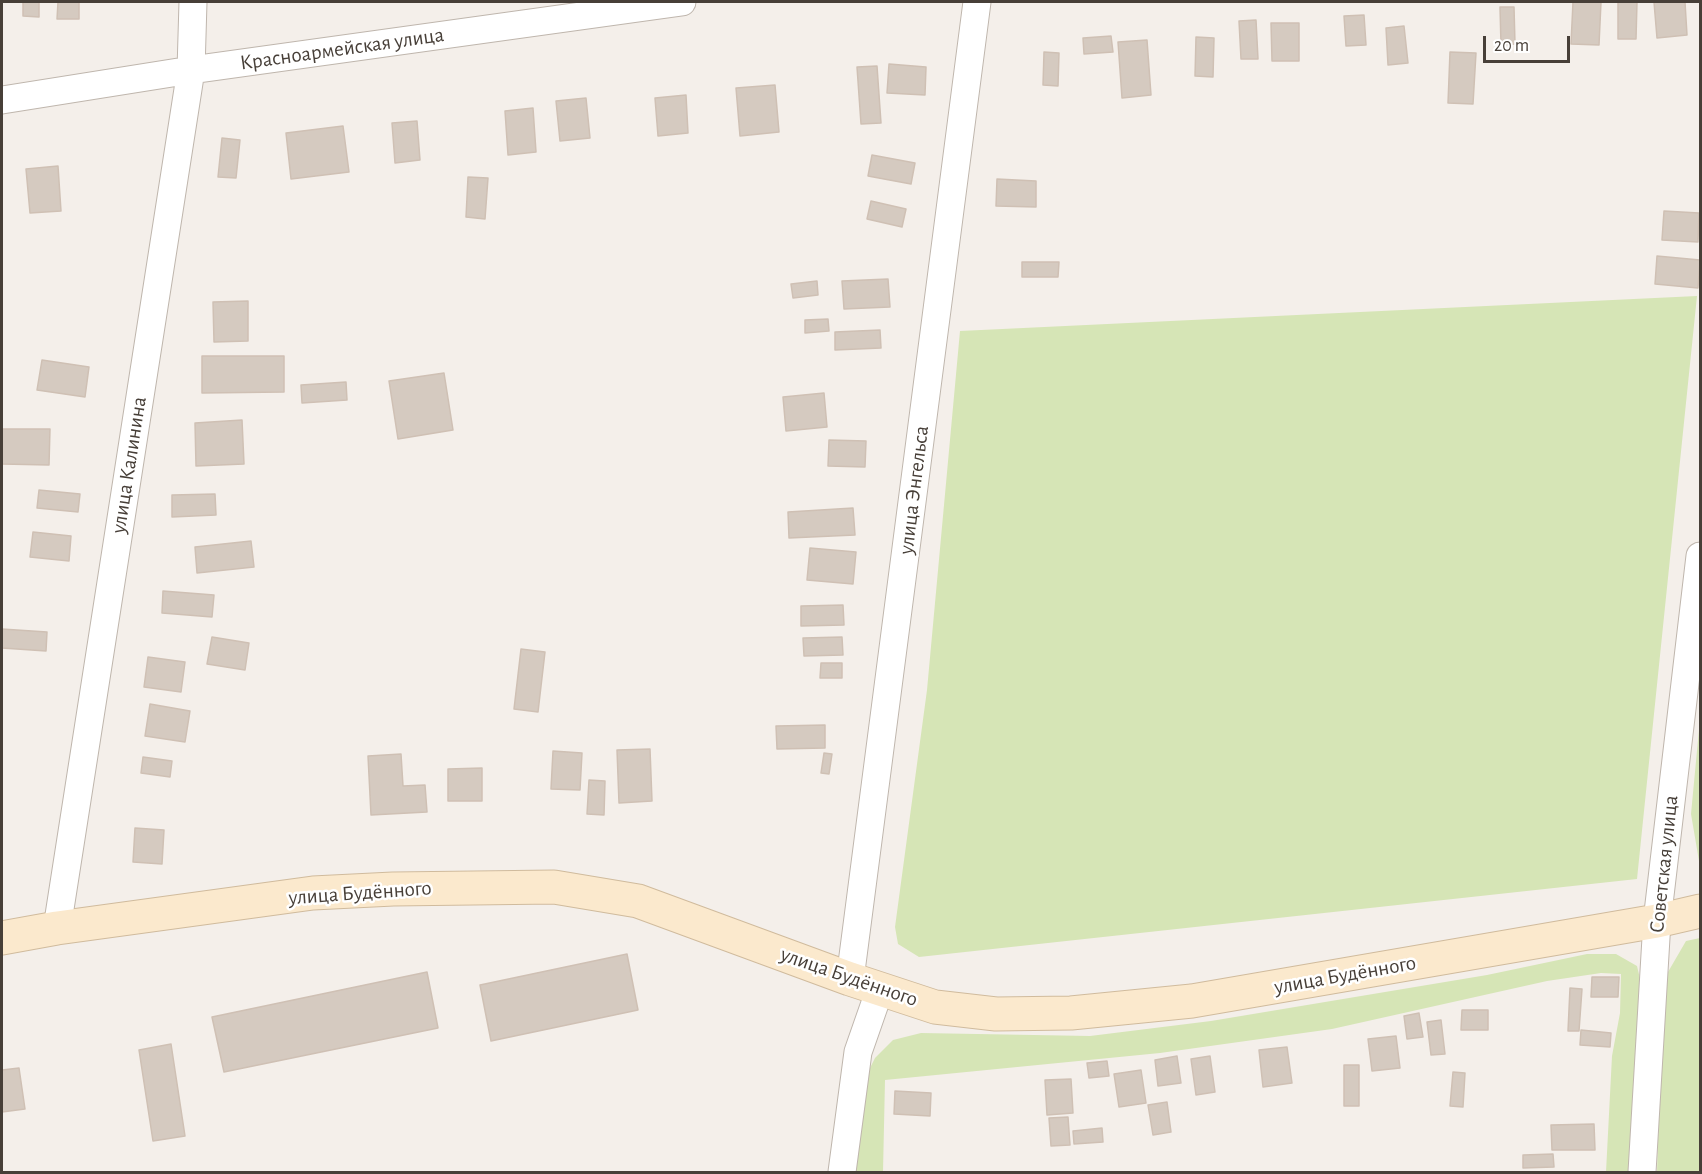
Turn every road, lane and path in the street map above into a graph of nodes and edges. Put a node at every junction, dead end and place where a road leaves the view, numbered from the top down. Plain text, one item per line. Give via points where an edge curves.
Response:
1 (193, 2) edge
2 (682, 2) edge
3 (977, 2) edge
4 (190, 70) junction
5 (2, 100) edge
6 (1701, 556) edge
7 (1701, 911) edge
8 (1657, 921) junction
9 (57, 928) junction
10 (2, 938) edge
11 (865, 984) junction
12 (842, 1173) edge
13 (1642, 1173) edge

1 - 4 street, улица Калинина
2 - 4 street, Красноармейская улица
3 - 11 street, улица Энгельса
4 - 5 street, Красноармейская улица
4 - 9 street, улица Калинина
6 - 8 street, Советская улица
7 - 8 street, улица Будённого
8 - 11 street, улица Будённого via 1192,1001 1071,1013 996,1014 935,1007
8 - 13 street, Советская улица
9 - 10 street, улица Будённого
9 - 11 street, улица Будённого via 313,893 555,887 638,901
11 - 12 street, улица Энгельса

